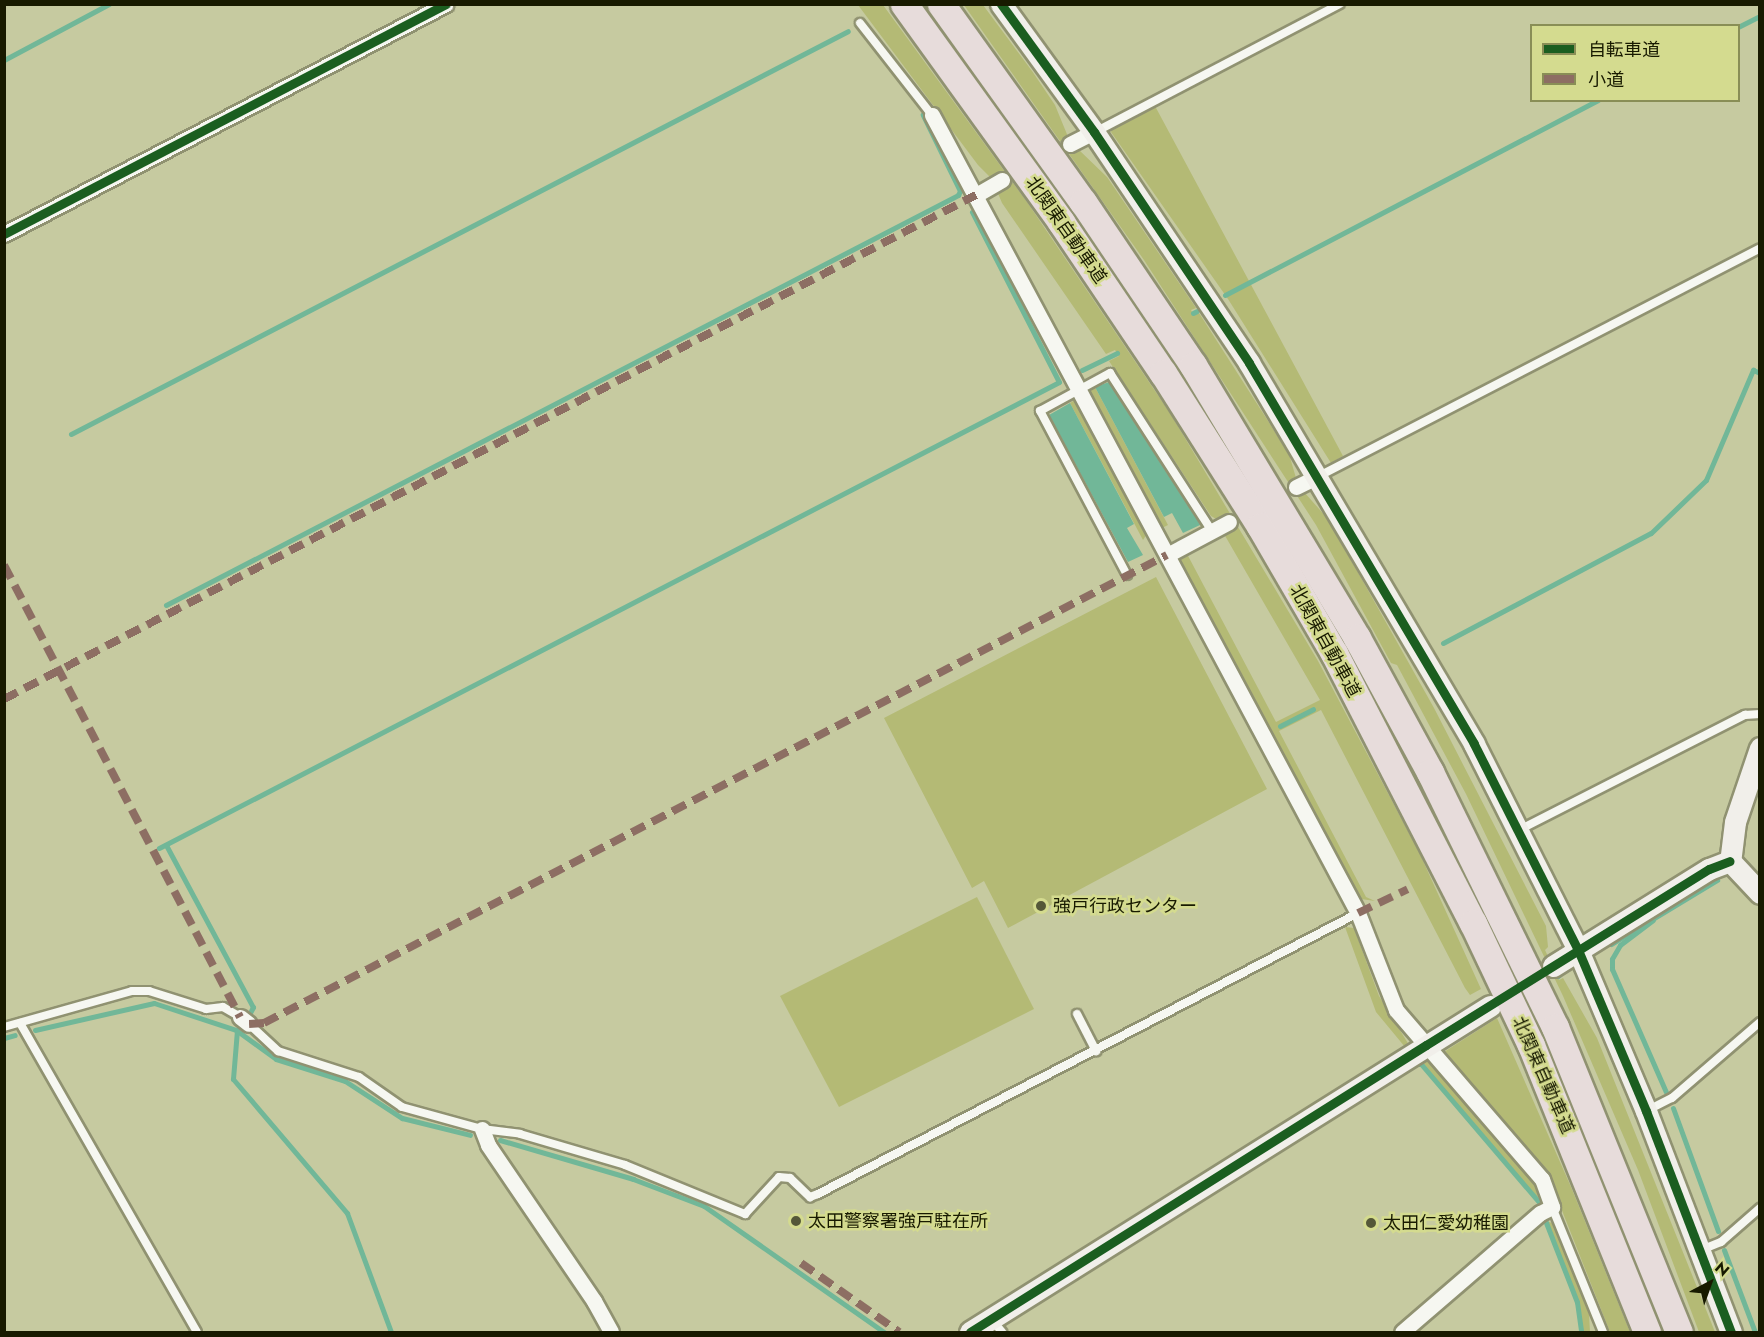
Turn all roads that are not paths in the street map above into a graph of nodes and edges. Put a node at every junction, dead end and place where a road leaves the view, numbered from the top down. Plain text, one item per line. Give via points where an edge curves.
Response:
1 (446, 4) edge
2 (904, 4) edge
3 (941, 4) edge
4 (1001, 4) edge
5 (1340, 4) edge
6 (860, 23) dead end
7 (932, 115) joint
8 (1094, 132) junction
9 (1070, 144) tunnel mouth
10 (1002, 180) tunnel mouth
11 (976, 195) junction
12 (4, 234) edge
13 (1760, 248) edge
14 (1080, 390) junction
15 (1319, 476) junction
16 (1296, 487) dead end
17 (1229, 522) dead end
18 (1212, 531) junction
19 (1167, 555) junction
20 (1127, 575) dead end
21 (1760, 714) edge
22 (1760, 748) edge
23 (1519, 830) junction
24 (1730, 861) junction
25 (1760, 894) edge
26 (1358, 913) junction
27 (1578, 950) junction
28 (1553, 966) dead end
29 (1490, 1006) dead end
30 (1077, 1014) dead end
31 (1760, 1022) edge
32 (20, 1023) junction
33 (4, 1027) edge
34 (1426, 1045) junction
35 (1095, 1051) junction
36 (1646, 1111) junction
37 (482, 1129) junction
38 (1552, 1207) junction
39 (1760, 1208) edge
40 (1701, 1250) junction
41 (996, 1325) edge
42 (197, 1332) edge
43 (611, 1332) edge
44 (970, 1332) edge
45 (1402, 1332) edge
46 (1603, 1332) edge
47 (1647, 1332) edge
48 (1679, 1332) edge
49 (1731, 1332) edge

1 - 12 street
2 - 47 highway, 北関東自動車道 via 1061,222 1163,373 1334,653 1531,1045
3 - 48 highway, 北関東自動車道 via 1083,202 1193,365 1358,639 1430,772 1555,1028
4 - 8 street
5 - 8 lane
6 - 7 lane
7 - 11 street
8 - 9 street
8 - 15 street via 1249,363
10 - 11 street
11 - 14 street
13 - 15 lane
14 - 18 lane via 1110,373
14 - 19 street
14 - 20 lane via 1040,411
15 - 16 street
15 - 23 street via 1474,744
17 - 18 street
18 - 19 street
19 - 26 street
21 - 23 lane via 1744,715
22 - 24 street via 1736,822
23 - 27 street
24 - 25 street
24 - 27 street via 1709,869
26 - 34 street via 1396,1010
26 - 35 lane
27 - 28 street
27 - 36 street
29 - 34 street
30 - 35 lane
31 - 36 lane via 1672,1098
32 - 33 lane
32 - 37 lane via 132,991 149,991 206,1009 223,1007 278,1051 358,1077 402,1107
32 - 42 lane
34 - 38 street via 1535,1169
34 - 41 street
35 - 37 lane via 810,1197 790,1178 779,1177 745,1214 625,1165 520,1134
36 - 40 street
37 - 43 street via 488,1145
38 - 45 street via 1540,1213
38 - 46 lane
39 - 40 lane via 1721,1242
40 - 49 street
41 - 44 street

